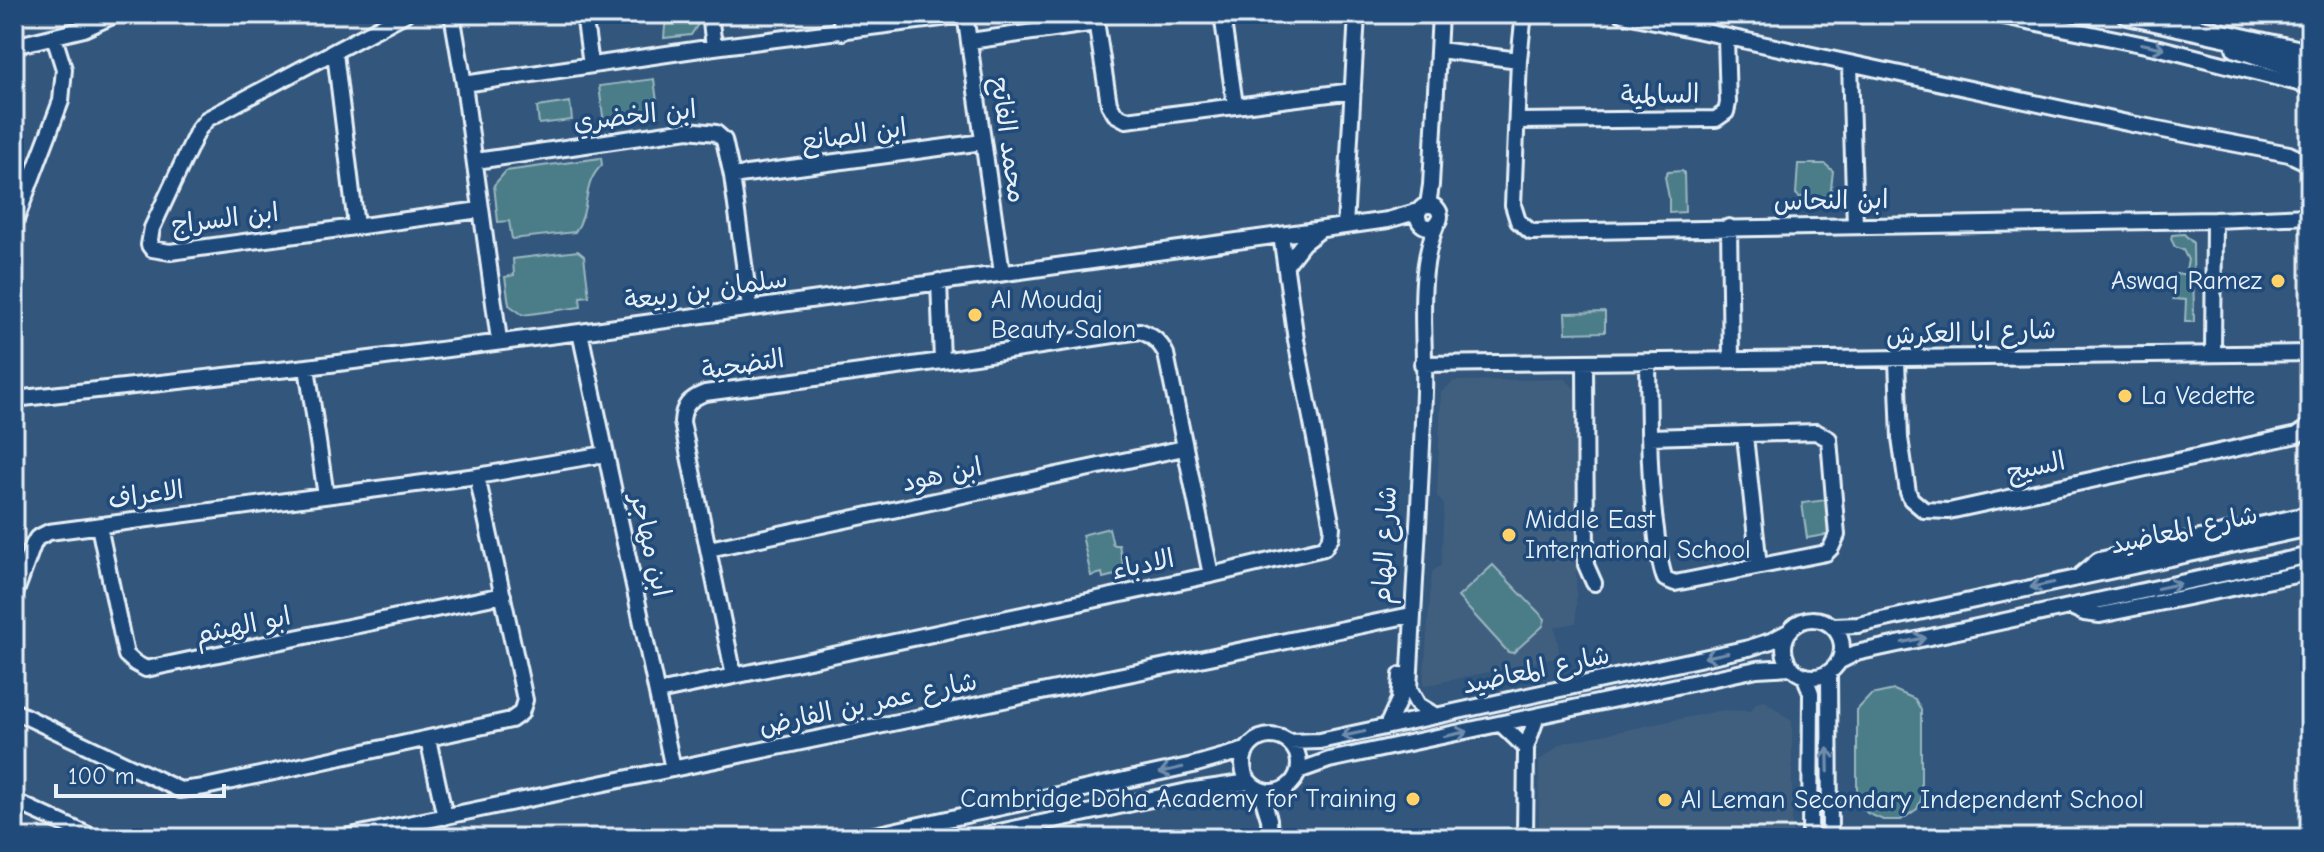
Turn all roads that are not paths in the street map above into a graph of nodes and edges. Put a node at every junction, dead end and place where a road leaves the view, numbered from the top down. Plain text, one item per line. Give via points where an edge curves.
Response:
1 (117, 14) edge
2 (405, 14) edge
3 (452, 14) edge
4 (584, 14) edge
5 (710, 14) edge
6 (840, 14) edge
7 (1222, 14) edge
8 (1357, 14) edge
9 (1440, 14) edge
10 (1527, 14) edge
11 (1622, 14) edge
12 (1994, 14) edge
13 (2128, 14) edge
14 (965, 15) edge
15 (1096, 19) edge
16 (843, 32) junction
17 (2217, 33) junction
18 (54, 37) junction
19 (1726, 38) junction
20 (970, 41) junction
21 (14, 46) edge
22 (714, 47) junction
23 (1439, 50) junction
24 (335, 53) junction
25 (2310, 54) edge
26 (1519, 60) junction
27 (1850, 64) junction
28 (591, 65) junction
29 (2310, 71) edge
30 (464, 84) junction
31 (2310, 86) edge
32 (1353, 91) junction
33 (1235, 105) junction
34 (1517, 121) junction
35 (983, 142) junction
36 (476, 161) junction
37 (2310, 164) edge
38 (732, 176) junction
39 (480, 210) junction
40 (1427, 216) junction
41 (2310, 216) edge
42 (2214, 220) junction
43 (14, 225) edge
44 (1855, 225) junction
45 (356, 226) junction
46 (1345, 226) junction
47 (1729, 227) junction
48 (1320, 230) junction
49 (1281, 235) junction
50 (1286, 265) junction
51 (1002, 273) junction
52 (939, 281) junction
53 (750, 308) junction
54 (580, 332) junction
55 (499, 340) junction
56 (2213, 353) junction
57 (2310, 353) edge
58 (1731, 359) junction
59 (1897, 360) junction
60 (942, 361) junction
61 (1585, 362) junction
62 (1648, 362) junction
63 (1422, 364) junction
64 (307, 367) junction
65 (14, 399) edge
66 (2310, 426) edge
67 (1745, 436) junction
68 (1650, 437) junction
69 (1184, 448) junction
70 (605, 454) junction
71 (477, 476) junction
72 (326, 496) junction
73 (2310, 514) edge
74 (99, 526) junction
75 (2310, 528) edge
76 (709, 549) junction
77 (2310, 555) edge
78 (2278, 562) junction
79 (1759, 566) junction
80 (2310, 572) edge
81 (1211, 575) junction
82 (2079, 577) junction
83 (2262, 582) junction
84 (1594, 583) dead end
85 (503, 595) junction
86 (14, 597) edge
87 (2071, 607) junction
88 (1406, 616) junction
89 (1833, 626) junction
90 (1790, 631) junction
91 (1791, 667) junction
92 (1834, 667) junction
93 (734, 676) junction
94 (1805, 677) junction
95 (658, 692) junction
96 (14, 711) edge
97 (1436, 716) junction
98 (1537, 716) junction
99 (1501, 724) junction
100 (1387, 726) junction
101 (428, 739) junction
102 (1289, 742) junction
103 (1526, 748) junction
104 (1246, 750) junction
105 (673, 769) junction
106 (1298, 771) junction
107 (1255, 786) junction
108 (1284, 789) junction
109 (14, 801) edge
110 (445, 817) junction
111 (1270, 833) edge
112 (95, 838) edge
113 (341, 838) edge
114 (861, 838) edge
115 (972, 838) edge
116 (1525, 838) edge
117 (1810, 838) edge
118 (1830, 838) edge

1 - 18 street
2 - 24 street, ابن السراج
3 - 30 street
4 - 28 street
5 - 22 street
6 - 16 street
7 - 33 street
8 - 32 street
9 - 23 street
10 - 26 street, ابن النحاس
11 - 19 street
12 -> 31 street
13 - 17 highway
14 - 16 street
14 - 20 street, محمد الفاتح
15 - 20 street
15 - 33 street via 1109,104 1118,116 1130,120
16 - 22 street
17 - 25 highway
17 - 29 highway via 2248,53
18 - 21 street
18 - 43 street via 64,69 61,101
19 - 27 street
19 - 34 street, السالمية via 1728,103 1716,119
20 - 35 street, محمد الفاتح
22 - 28 street
23 - 26 street
23 - 40 street
24 - 45 street
24 - 45 street, ابن السراج via 207,119 152,228 149,245 170,252
26 - 34 street, ابن النحاس
27 - 37 street via 2289,154
27 - 44 street
28 - 30 street
30 - 36 street
32 - 33 street
32 - 46 street
34 - 47 street, ابن النحاس via 1513,205 1518,221 1531,232
35 - 38 street, ابن الصانع
35 - 51 street, محمد الفاتح
36 - 38 street, ابن الخضري via 705,130 724,140
36 - 39 street
38 - 53 street, ابن الخضري
39 - 45 street, ابن السراج
39 - 55 street
40 - 46 street, سلمان بن ربيعة
40 - 63 street, شارع الهام
41 - 42 street, ابن النحاس
42 - 44 street, ابن النحاس
42 - 56 street
44 - 47 street, ابن النحاس
46 - 48 street, سلمان بن ربيعة
47 - 58 street
48 - 49 street, سلمان بن ربيعة
48 - 50 street
49 - 50 street, الادباء
49 - 51 street, سلمان بن ربيعة
50 - 81 street, الادباء via 1331,537 1319,551
51 - 52 street, سلمان بن ربيعة
52 - 53 street, سلمان بن ربيعة
52 - 60 street
53 - 54 street, سلمان بن ربيعة
54 - 55 street, سلمان بن ربيعة
54 - 70 street, ابن مهاجر
55 - 64 street, سلمان بن ربيعة
56 - 57 street, شارع ابا العكرش
56 - 59 street, شارع ابا العكرش
58 - 59 street, شارع ابا العكرش
58 - 62 street, شارع ابا العكرش
59 - 66 street, السيج via 1908,492 1916,504 1932,512 2297,435
60 - 69 street, التضحية via 1140,331 1156,339 1166,354
60 - 76 street, التضحية via 705,393 689,402 682,422
61 - 62 street, شارع ابا العكرش
61 - 63 street, شارع ابا العكرش
61 - 84 street via 1586,565
62 - 68 street
63 - 88 street, شارع الهام
63 - 97 street, شارع الهام via 1409,689 1418,705
64 - 65 street, سلمان بن ربيعة
64 - 72 street
67 - 68 street
67 - 79 street
67 - 79 street via 1816,432 1829,439 1835,542 1826,553
68 - 79 street via 1652,502 1665,579 1675,583
69 - 76 street, ابن هود
69 - 81 street, التضحية
70 - 71 street, الاعراف
70 - 95 street, ابن مهاجر
71 - 72 street, الاعراف
71 - 85 street
72 - 74 street, الاعراف
73 - 82 street via 2099,560
74 - 85 street, ابو الهيثم via 126,655 146,669
74 - 86 street, الاعراف via 37,538
75 - 82 street, شارع المعاضيد
76 - 93 street, التضحية
77 - 78 street, شارع المعاضيد
78 - 83 street
87 -> 78 street, شارع المعاضيد
80 - 83 street
81 - 93 street, الادباء
82 -> 89 street, شارع المعاضيد
83 - 87 street via 2100,615
85 - 101 street via 524,709 511,720
92 -> 87 street, شارع المعاضيد via 1856,653
88 - 100 street, شارع الهام via 1399,700
88 - 105 street, شارع عمر بن الفارض
89 - 90 street via 1815,619
89 - 92 street via 1842,643
90 - 91 street via 1784,649
90 -> 97 street, شارع المعاضيد via 1749,648
91 - 94 street
91 - 98 street, شارع المعاضيد via 1757,669
92 - 94 street via 1822,676
118 -> 92 street
93 - 95 street, الادباء
94 - 117 street via 1811,693
95 - 105 street, ابن مهاجر
96 - 101 street via 180,790
97 - 100 street, شارع المعاضيد
98 - 99 street, شارع المعاضيد
98 - 103 street
99 - 103 street
106 -> 99 street, شارع المعاضيد
100 -> 102 street, شارع المعاضيد via 1320,741
101 - 110 street
102 - 104 street via 1261,737
102 - 106 street via 1296,750
103 - 116 street
104 - 107 street via 1243,767
104 -> 114 street
105 - 110 street, شارع عمر بن الفارض
106 - 108 street
107 - 108 street via 1273,792
107 - 111 street
107 - 115 street via 1198,789
108 - 111 street
109 - 112 street
110 - 113 street, شارع عمر بن الفارض

